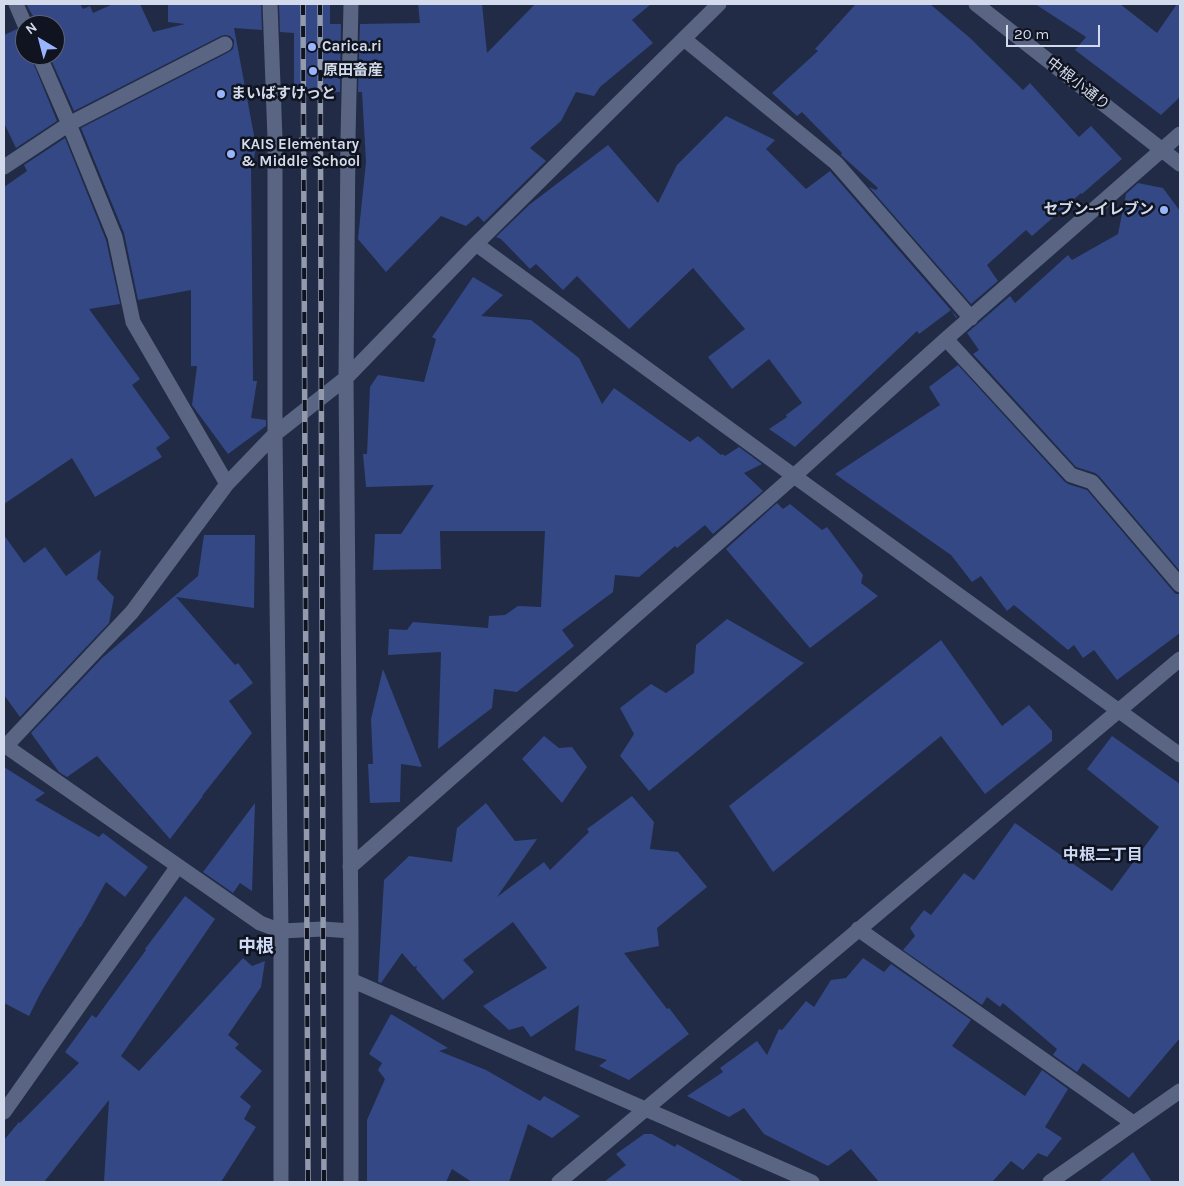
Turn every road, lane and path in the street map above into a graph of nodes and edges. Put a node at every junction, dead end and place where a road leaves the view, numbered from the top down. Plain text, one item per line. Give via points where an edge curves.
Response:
1 (270, 4) edge
2 (351, 4) edge
3 (719, 4) edge
4 (976, 4) edge
5 (684, 39) junction
6 (225, 44) dead end
7 (43, 65) edge
8 (69, 124) junction
9 (1180, 134) edge
10 (348, 138) junction
11 (295, 139) dead end
12 (1163, 150) junction
13 (1180, 164) edge
14 (4, 167) edge
15 (476, 244) junction
16 (971, 318) junction
17 (946, 339) junction
18 (346, 378) junction
19 (275, 434) junction
20 (794, 476) junction
21 (227, 484) junction
22 (1180, 585) edge
23 (1180, 659) edge
24 (1119, 710) junction
25 (5, 746) edge
26 (1180, 755) edge
27 (178, 866) junction
28 (350, 867) junction
29 (858, 929) junction
30 (281, 931) junction
31 (351, 931) junction
32 (351, 980) junction
33 (1180, 1091) edge
34 (646, 1110) junction
35 (4, 1112) edge
36 (1133, 1124) junction
37 (281, 1182) edge
38 (351, 1182) edge
39 (559, 1182) edge
40 (812, 1182) edge
41 (1050, 1182) edge

1 - 19 street via 275,139
2 - 10 street
3 - 5 street
4 - 12 street, 中根小通り
5 - 15 street
5 - 16 street via 836,163
6 - 8 street
7 - 8 street
8 - 14 street
8 - 21 street via 115,237 133,322
9 - 12 street
10 - 11 path
10 - 18 street
12 - 13 street, 中根小通り
12 - 16 street
15 - 18 street
15 - 20 street
16 - 17 street
17 - 20 street
17 - 22 street via 1071,475 1092,482
18 - 19 street
18 - 28 street
19 - 21 street
19 - 30 street
20 - 24 street
20 - 28 street
21 - 25 street via 132,612
23 - 24 street
24 - 26 street
24 - 29 street
25 - 27 street
27 - 30 street via 260,923
27 - 35 street
28 - 31 street
29 - 34 street
29 - 36 street
30 - 31 street
30 - 37 street
31 - 32 street
32 - 34 street
32 - 38 street
33 - 36 street
34 - 39 street
34 - 40 street
36 - 41 street

